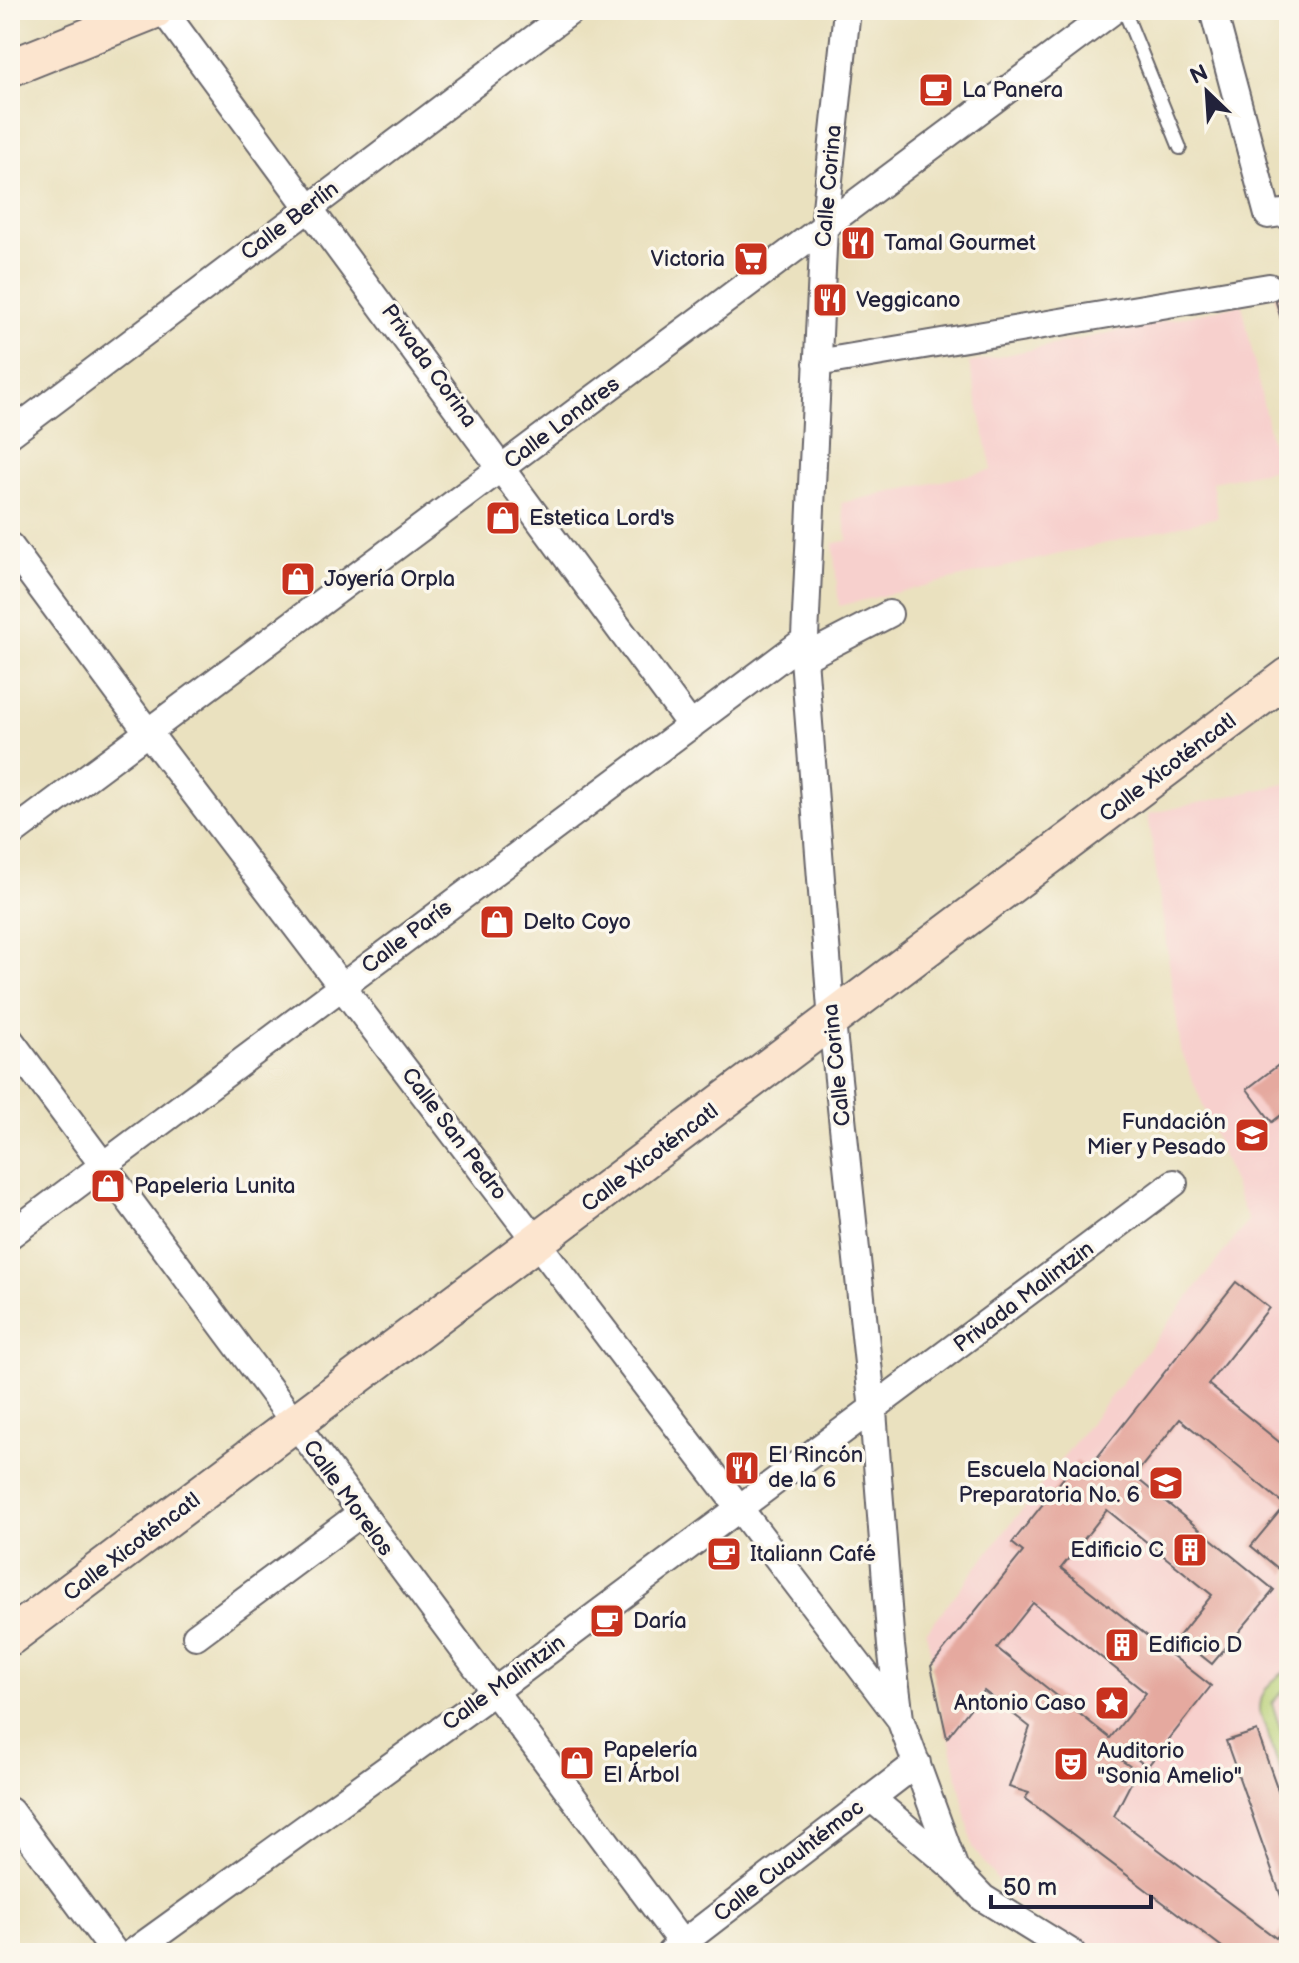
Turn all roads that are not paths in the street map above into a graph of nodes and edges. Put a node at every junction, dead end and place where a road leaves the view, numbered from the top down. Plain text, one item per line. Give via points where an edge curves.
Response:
1 (155, 10) edge
2 (163, 10) edge
3 (572, 10) edge
4 (847, 10) edge
5 (1114, 10) edge
6 (1124, 10) edge
7 (1213, 10) edge
8 (10, 68) edge
9 (1180, 148) dead end
10 (310, 205) junction
11 (1289, 212) edge
12 (824, 227) junction
13 (1269, 287) dead end
14 (830, 361) junction
15 (10, 434) edge
16 (504, 467) junction
17 (10, 546) edge
18 (889, 614) dead end
19 (804, 649) junction
20 (1289, 676) edge
21 (691, 726) junction
22 (147, 731) junction
23 (10, 835) edge
24 (342, 985) junction
25 (832, 1022) junction
26 (10, 1040) edge
27 (101, 1167) junction
28 (1174, 1183) dead end
29 (10, 1235) edge
30 (536, 1243) junction
31 (873, 1411) junction
32 (295, 1426) junction
33 (739, 1508) junction
34 (360, 1514) junction
35 (196, 1636) dead end
36 (10, 1637) edge
37 (492, 1693) junction
38 (900, 1719) junction
39 (917, 1763) junction
40 (871, 1798) junction
41 (10, 1811) edge
42 (955, 1869) junction
43 (680, 1950) edge
44 (115, 1953) edge
45 (132, 1953) edge
46 (1072, 1953) edge

1 - 8 street
2 - 10 street, Privada Corina
3 - 10 street, Calle Berlín
4 - 12 street, Calle Corina
5 - 12 street, Calle Londres
6 - 9 lane
7 - 11 street via 1268,215
10 - 15 street, Calle Berlín
10 - 16 street, Privada Corina
12 - 14 street, Calle Corina
12 - 16 street, Calle Londres
13 - 14 street
14 - 19 street, Calle Corina
16 - 21 street, Privada Corina
16 - 22 street, Calle Londres
17 - 22 street, Calle San Pedro
18 - 19 street, Calle París
19 - 21 street, Calle París
19 - 25 street, Calle Corina
20 - 25 street, Calle Xicoténcatl
21 - 24 street, Calle París
22 - 23 street, Calle Londres
22 - 24 street, Calle San Pedro
24 - 27 street, Calle París
24 - 30 street, Calle San Pedro
25 - 30 street, Calle Xicoténcatl
25 - 31 street, Calle Corina
26 - 27 street, Calle Morelos
27 - 29 street, Calle París
27 - 32 street, Calle Morelos
28 - 31 street, Privada Malintzin
30 - 32 street, Calle Xicoténcatl
30 - 33 street, Calle San Pedro
31 - 33 street, Calle Malintzin
31 - 38 street, Calle Corina
32 - 34 street, Calle Morelos
32 - 36 street, Calle Xicoténcatl
33 - 37 street, Calle Malintzin
33 - 38 street, Calle San Pedro
34 - 35 street
34 - 37 street, Calle Morelos
37 - 43 street, Calle Morelos
37 - 45 street, Calle Malintzin
38 - 39 street, Calle Corina
39 - 40 street, Calle Cuauhtémoc
39 - 42 street
40 - 42 street, Calle Cuauhtémoc
40 - 43 street, Calle Cuauhtémoc
41 - 44 street
42 - 46 street via 983,1898

